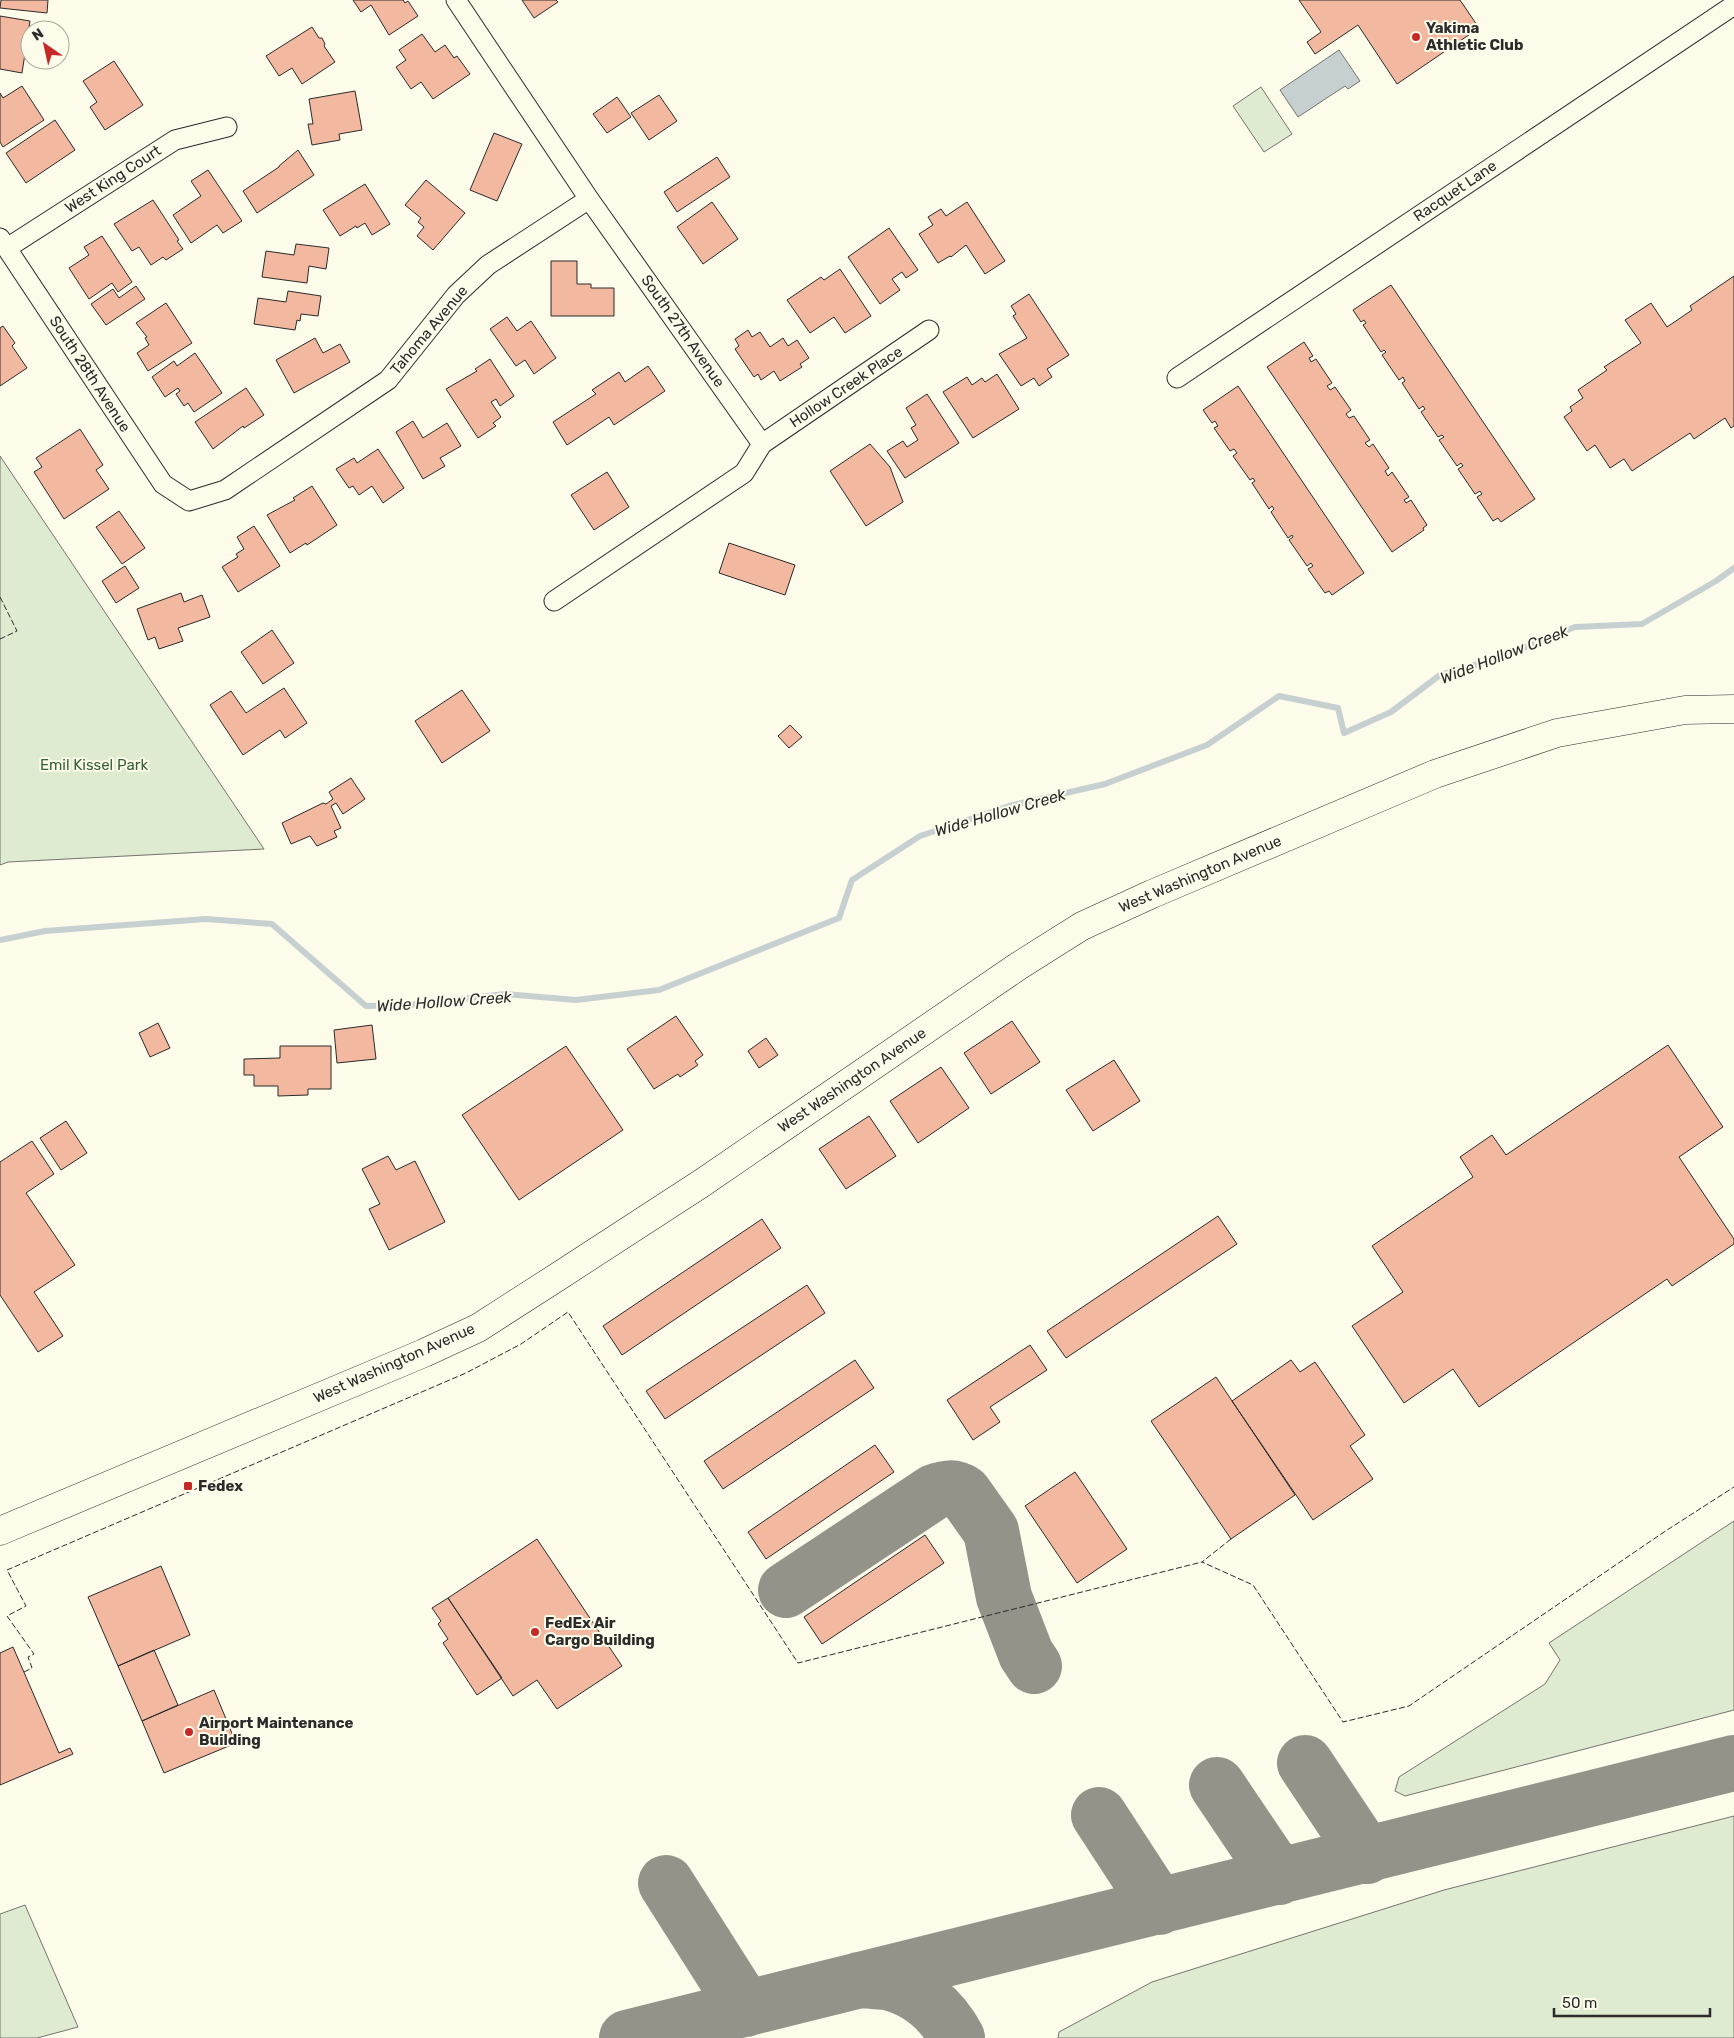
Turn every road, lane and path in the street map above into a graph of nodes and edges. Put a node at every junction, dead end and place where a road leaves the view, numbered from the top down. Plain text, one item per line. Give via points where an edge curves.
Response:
1 (456, 0) edge
2 (1734, 5) edge
3 (227, 127) dead end
4 (589, 199) junction
5 (4, 243) edge
6 (930, 330) dead end
7 (1177, 378) dead end
8 (762, 444) junction
9 (189, 501) joint
10 (554, 601) dead end
11 (1734, 709) edge
12 (0, 1531) edge

1 - 4 street, South 27th Avenue
2 - 7 street, Racquet Lane
3 - 5 street, West King Court via 175,140
4 - 8 street, South 27th Avenue
4 - 9 street, Tahoma Avenue via 488,265 456,295 388,380 226,490
5 - 9 street, South 28th Avenue via 163,484
6 - 8 street, Hollow Creek Place
8 - 10 street via 744,473
11 - 12 main road, West Washington Avenue via 1684,710 1557,733 1435,774 1082,926 702,1183 478,1328

